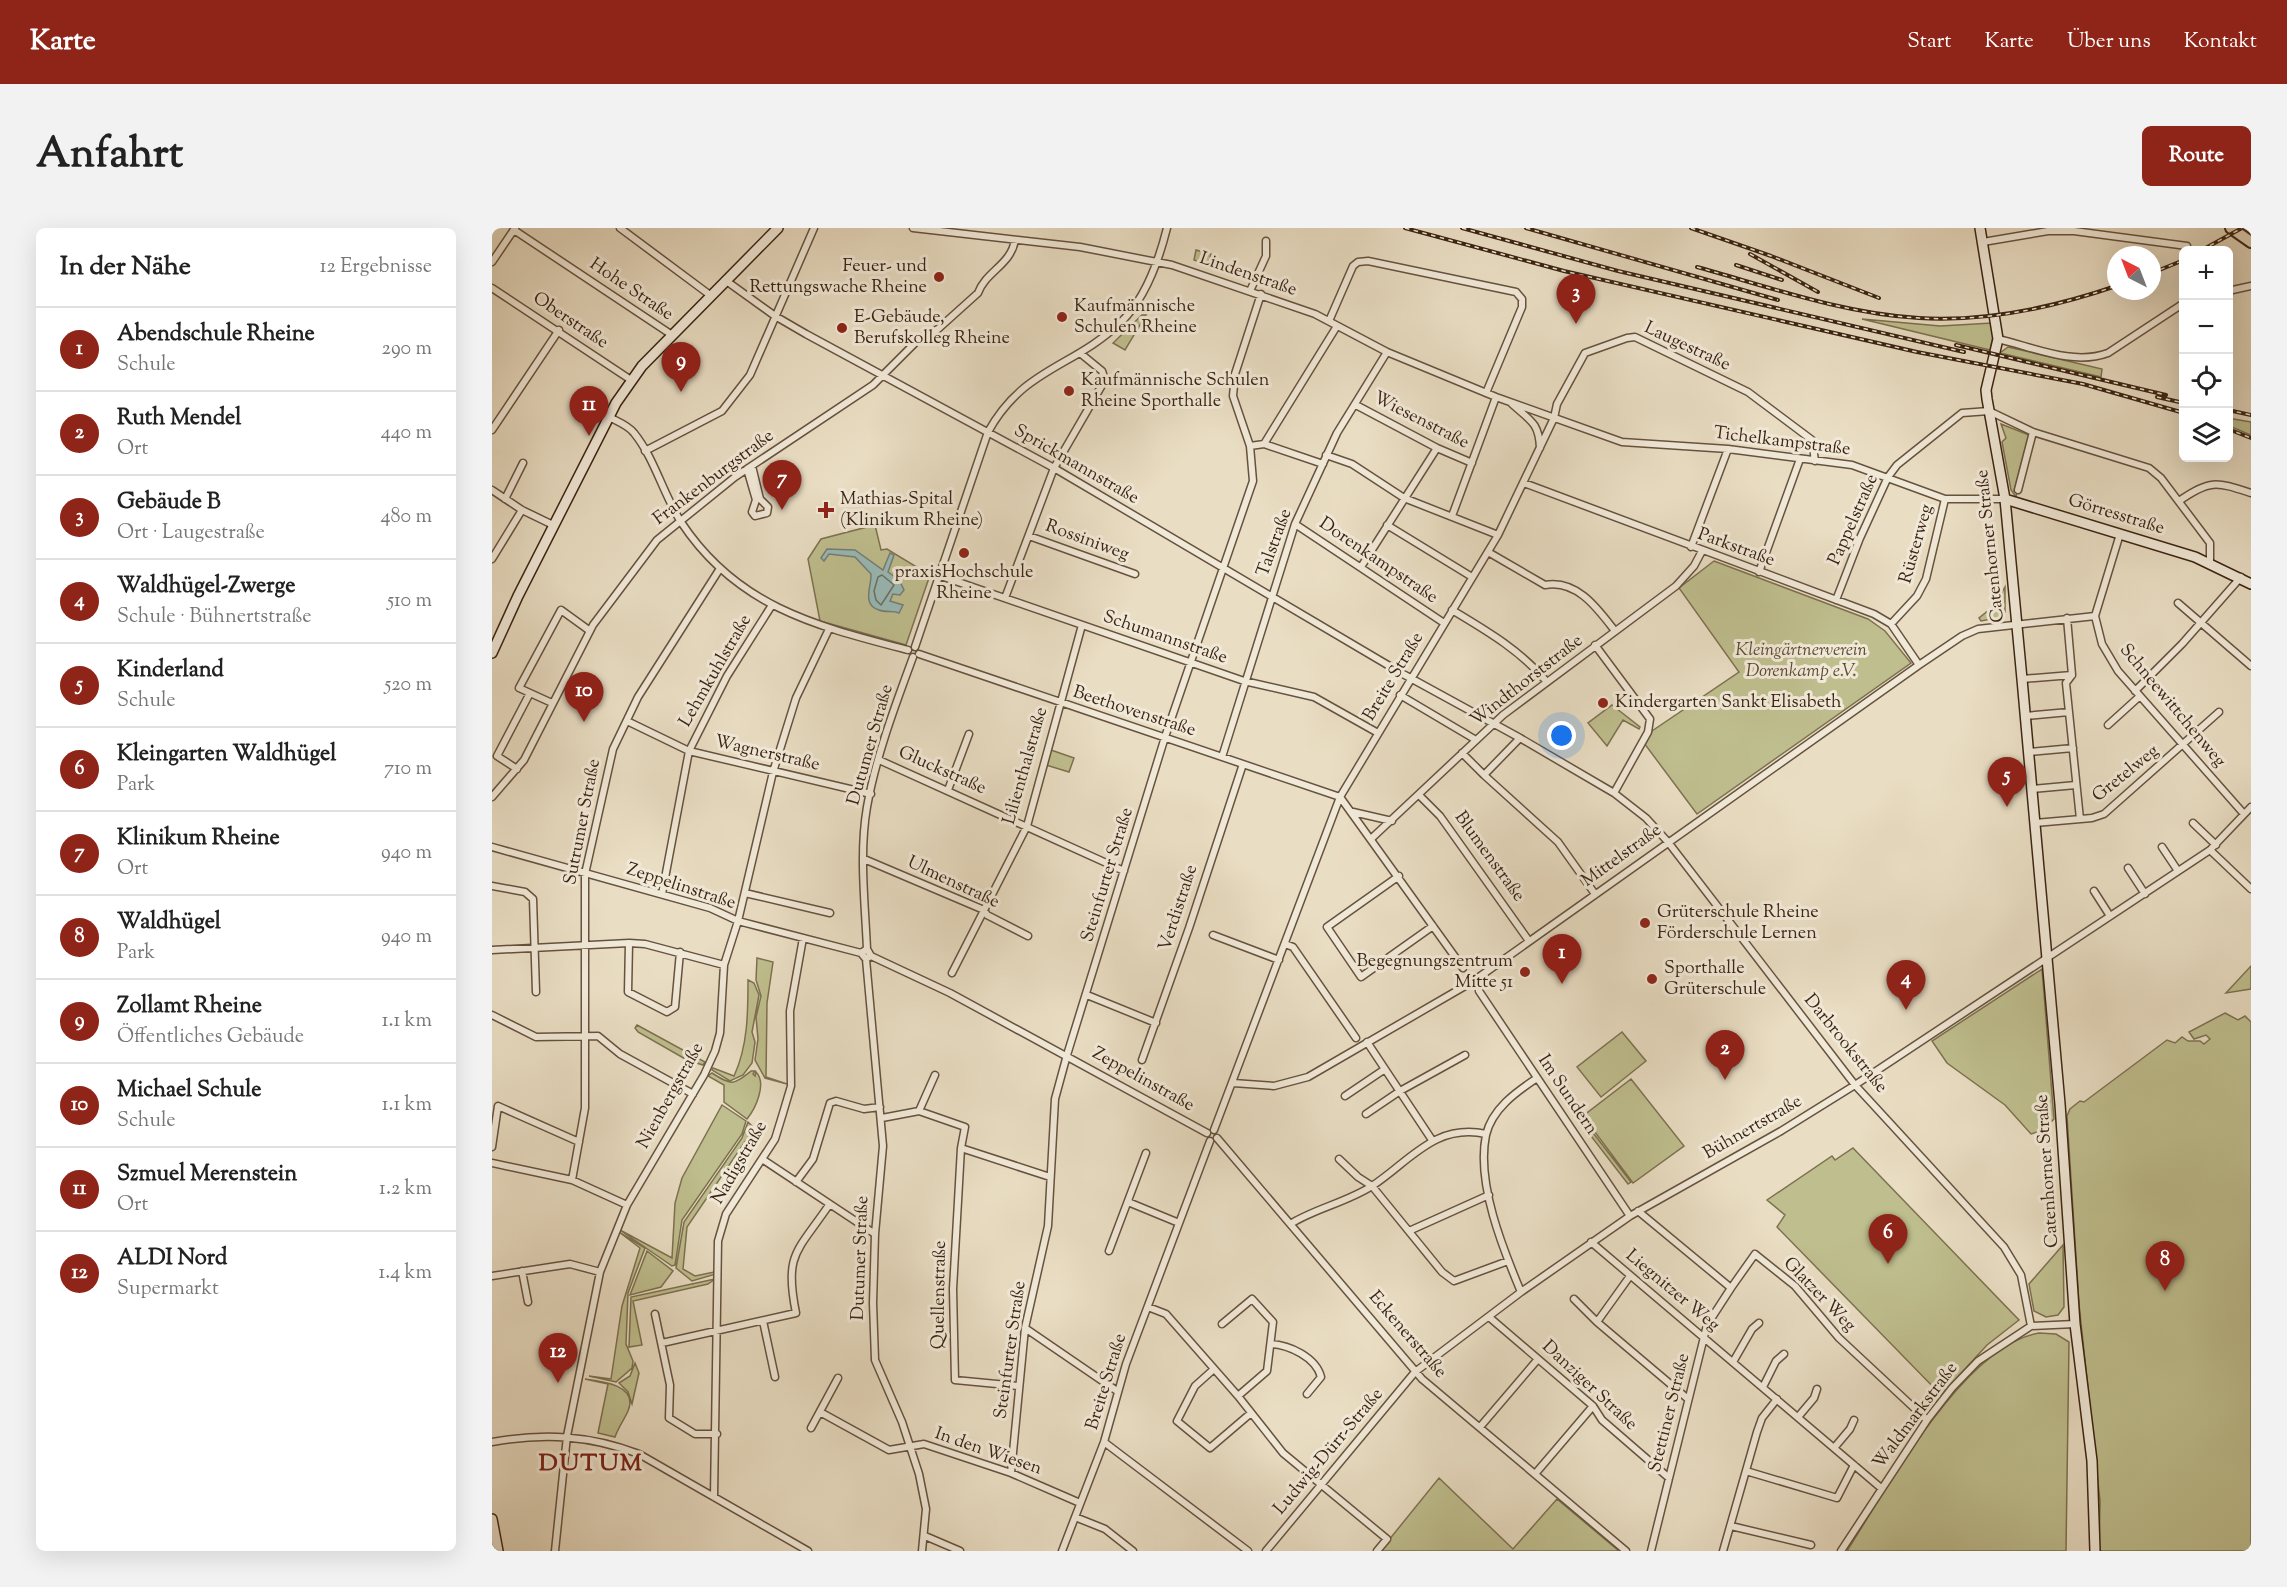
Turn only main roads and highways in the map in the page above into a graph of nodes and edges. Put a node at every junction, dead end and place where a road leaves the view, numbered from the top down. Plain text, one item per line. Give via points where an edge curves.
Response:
1 (2231, 228) edge
2 (2251, 242) edge

1 - 2 main road

